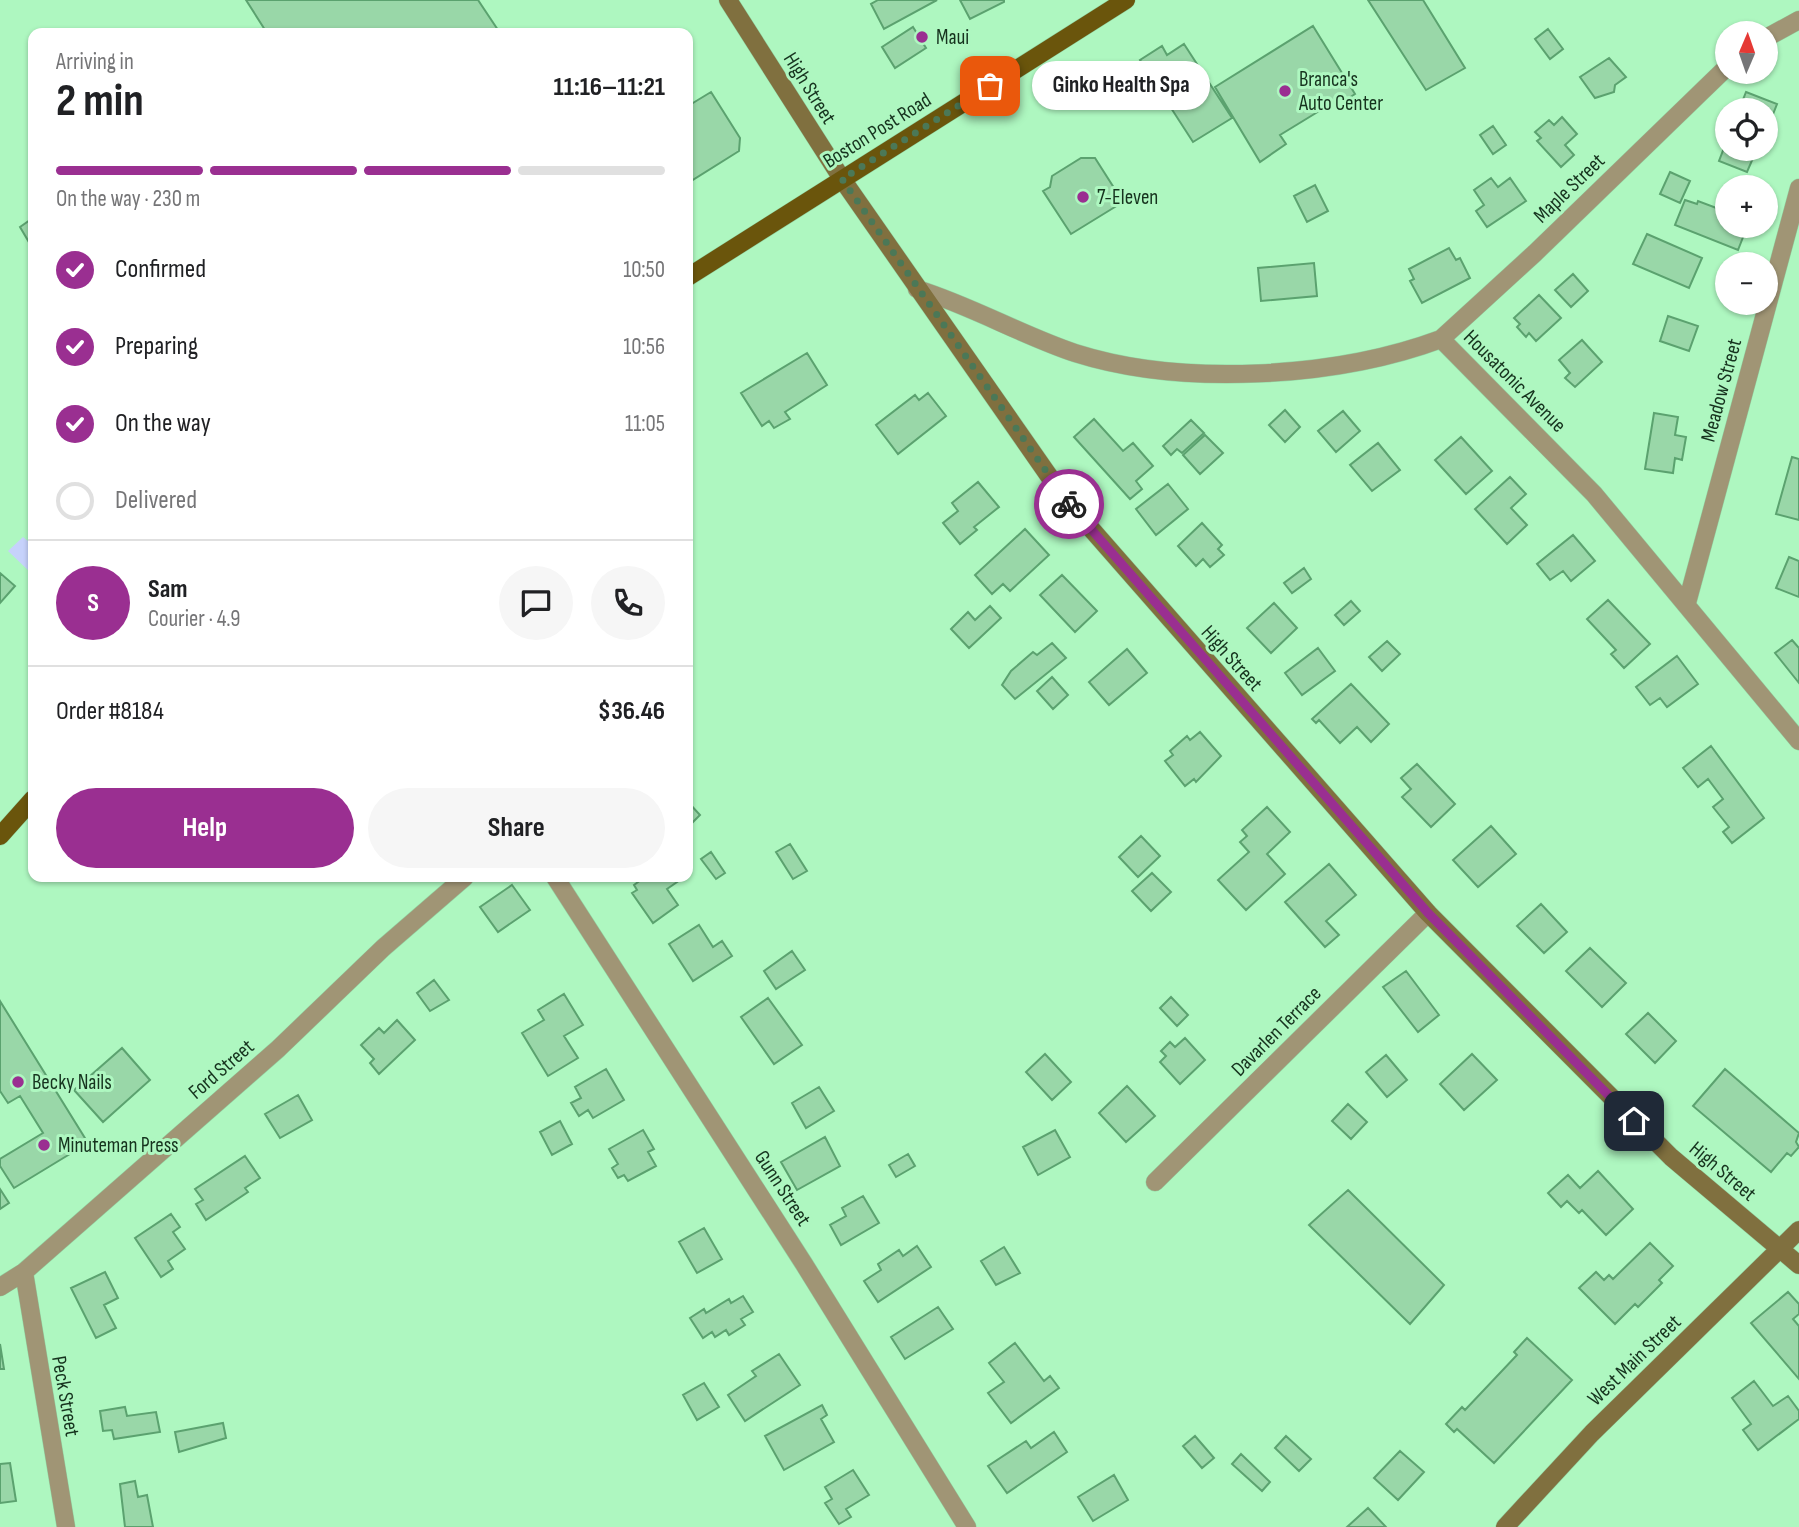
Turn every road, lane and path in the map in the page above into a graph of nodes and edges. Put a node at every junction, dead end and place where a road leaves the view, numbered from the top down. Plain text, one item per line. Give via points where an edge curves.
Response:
1 (728, 0) edge
2 (1126, 0) edge
3 (1799, 20) edge
4 (1778, 31) edge
5 (1715, 79) edge
6 (842, 179) junction
7 (1799, 188) edge
8 (693, 273) edge
9 (917, 289) junction
10 (1441, 339) junction
11 (1687, 603) junction
12 (1799, 741) edge
13 (28, 805) edge
14 (0, 836) edge
15 (459, 882) edge
16 (558, 882) edge
17 (1428, 913) junction
18 (1155, 1182) dead end
19 (1799, 1230) edge
20 (1780, 1247) junction
21 (1799, 1265) edge
22 (23, 1272) junction
23 (0, 1287) edge
24 (66, 1527) edge
25 (967, 1527) edge
26 (1505, 1527) edge

1 - 6 main road, High Street
2 - 6 main road, Boston Post Road
3 - 4 street
5 - 10 street, Maple Street
6 - 8 main road, Boston Post Road
6 - 9 main road, High Street
7 - 11 street, Meadow Street
9 - 10 street, Housatonic Avenue via 962,303 1071,351 1139,368 1250,374 1381,358
9 - 17 main road, High Street via 1065,499
10 - 11 street, Housatonic Avenue via 1594,494
11 - 12 street, Housatonic Avenue
13 - 14 main road
15 - 22 street, Ford Street via 278,1049
16 - 25 street, Gunn Street
17 - 18 street, Davarlen Terrace
17 - 20 main road, High Street via 1671,1157
19 - 20 main road, West Main Street
20 - 21 main road, High Street
20 - 26 main road, West Main Street via 1592,1433
22 - 23 street, Ford Street
22 - 24 street, Peck Street

